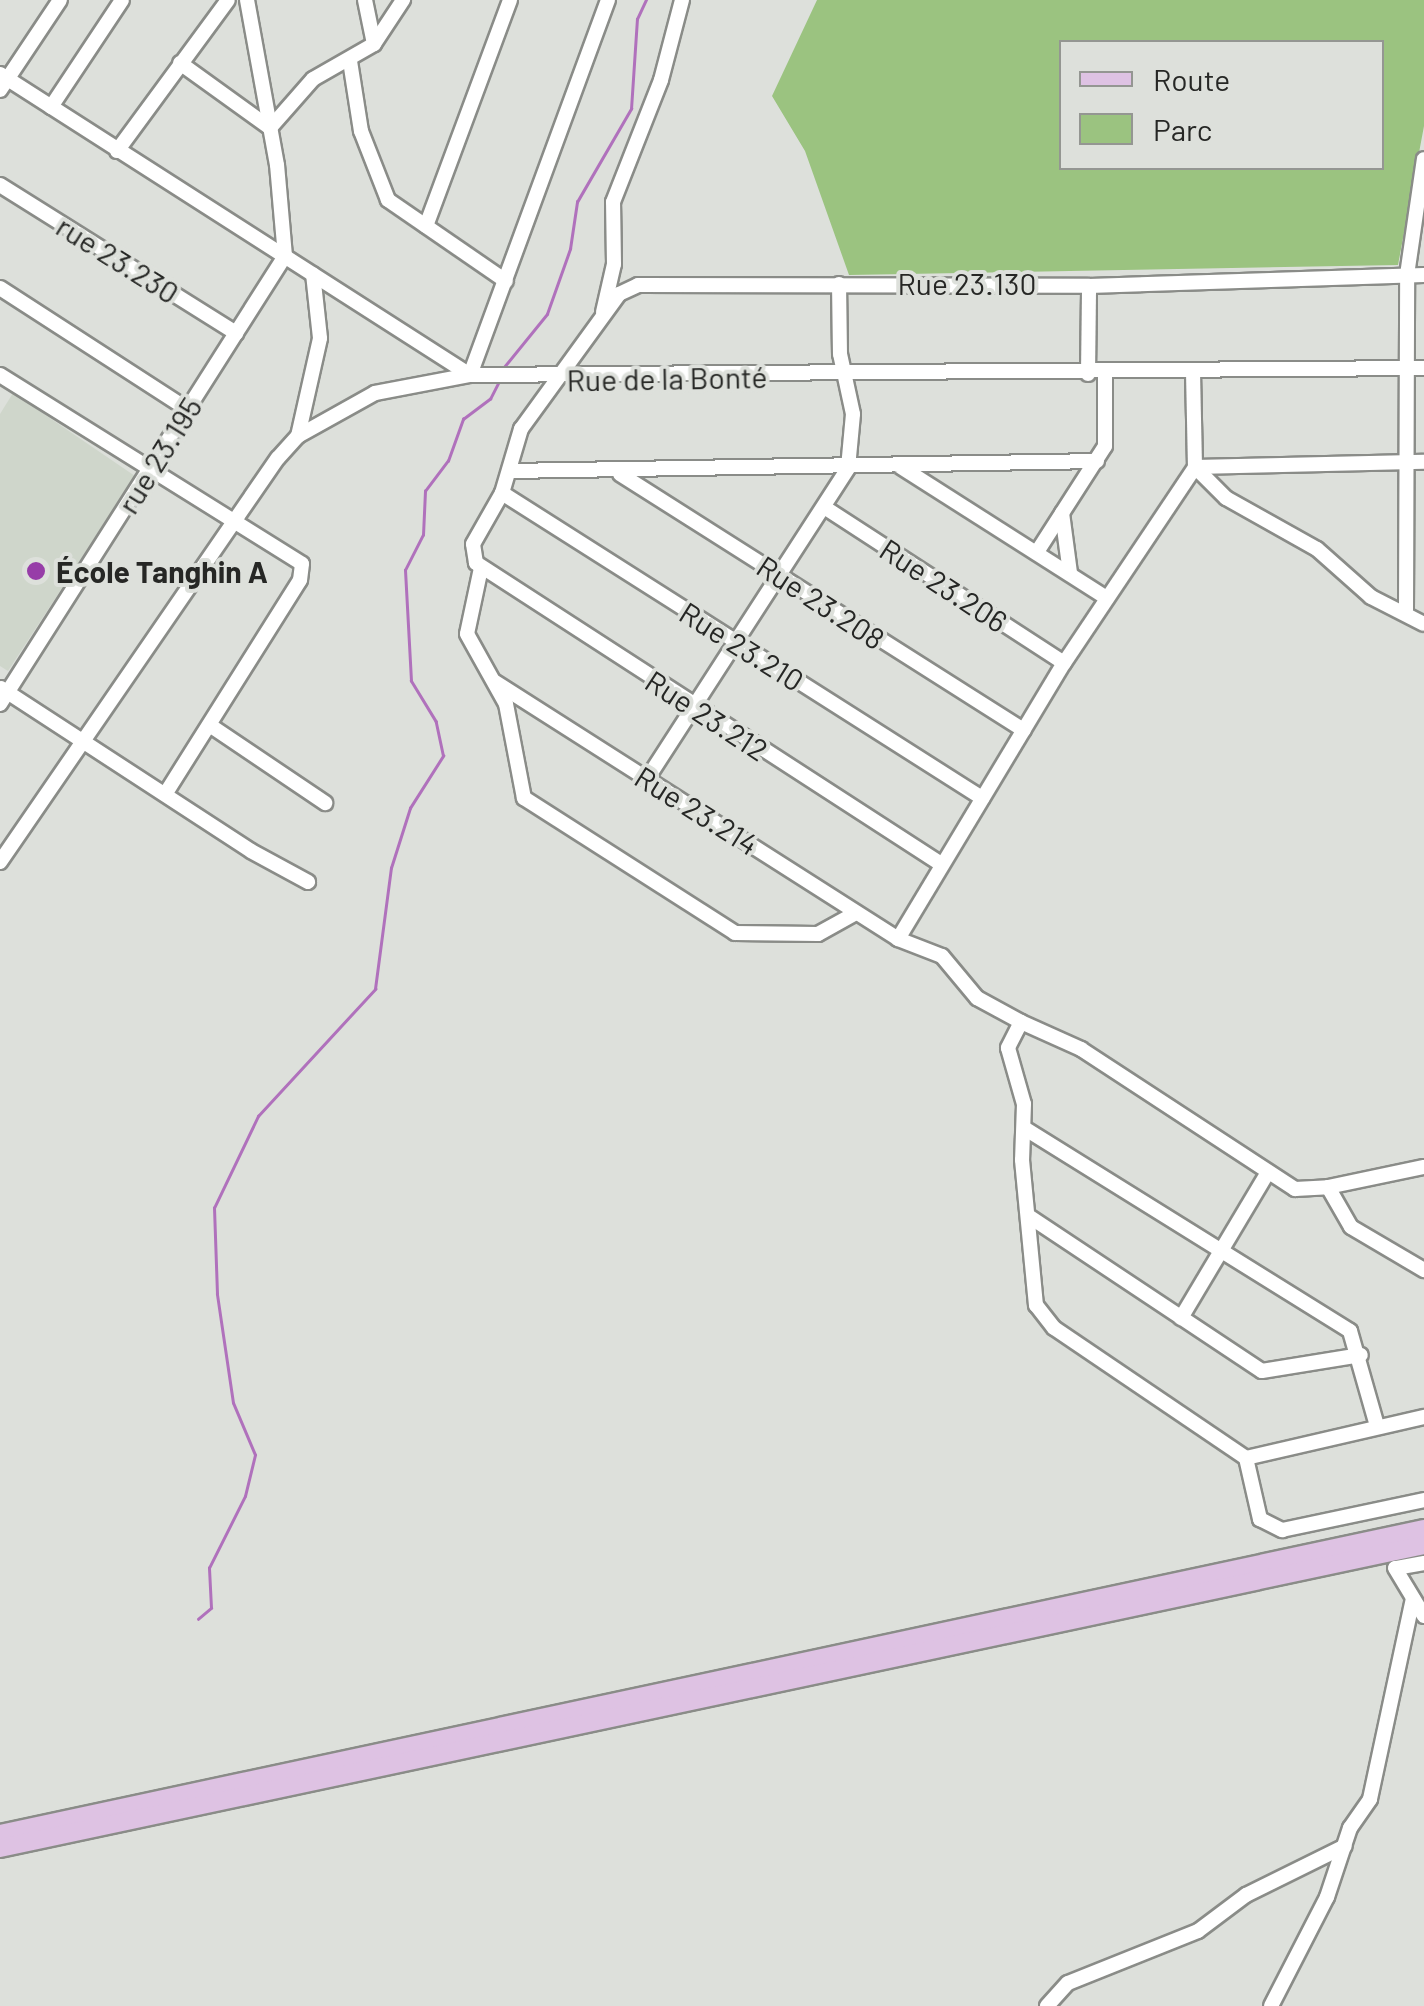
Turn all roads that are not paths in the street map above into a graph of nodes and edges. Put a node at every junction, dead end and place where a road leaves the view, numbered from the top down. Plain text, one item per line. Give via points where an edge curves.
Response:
1 (60, 0) edge
2 (122, 0) edge
3 (228, 0) edge
4 (246, 0) edge
5 (365, 0) edge
6 (402, 0) edge
7 (510, 0) edge
8 (608, 0) edge
9 (682, 0) edge
10 (374, 44) junction
11 (350, 61) junction
12 (180, 63) junction
13 (2, 81) edge
14 (50, 107) junction
15 (270, 128) junction
16 (117, 151) junction
17 (1424, 159) edge
18 (0, 185) edge
19 (1420, 195) edge
20 (426, 226) junction
21 (285, 256) junction
22 (313, 274) junction
23 (1407, 275) junction
24 (1424, 275) edge
25 (506, 281) junction
26 (840, 284) junction
27 (1089, 286) junction
28 (0, 288) edge
29 (602, 318) junction
30 (236, 333) junction
31 (1404, 368) junction
32 (1424, 368) edge
33 (1193, 371) junction
34 (1105, 373) junction
35 (844, 374) junction
36 (1088, 374) junction
37 (475, 377) junction
38 (4, 378) edge
39 (556, 380) junction
40 (0, 395) edge
41 (187, 409) junction
42 (298, 436) junction
43 (1097, 460) junction
44 (1406, 462) junction
45 (1424, 462) edge
46 (900, 467) junction
47 (848, 468) junction
48 (1195, 468) junction
49 (509, 471) junction
50 (147, 473) junction
51 (618, 473) junction
52 (502, 494) junction
53 (824, 507) junction
54 (1062, 513) junction
55 (232, 524) junction
56 (1424, 550) edge
57 (1406, 551) junction
58 (1037, 552) junction
59 (478, 566) junction
60 (1070, 573) junction
61 (781, 576) junction
62 (1107, 598) junction
63 (1406, 610) junction
64 (1424, 624) edge
65 (735, 642) junction
66 (1064, 663) junction
67 (495, 682) junction
68 (3, 694) edge
69 (693, 706) junction
70 (212, 726) junction
71 (1024, 730) junction
72 (81, 740) junction
73 (646, 778) junction
74 (167, 792) junction
75 (982, 798) junction
76 (325, 803) dead end
77 (0, 862) edge
78 (941, 864) junction
79 (308, 882) dead end
80 (856, 914) junction
81 (898, 939) junction
82 (1021, 1022) junction
83 (1024, 1128) junction
84 (1424, 1167) edge
85 (1268, 1172) junction
86 (1328, 1188) junction
87 (1030, 1217) junction
88 (1222, 1250) junction
89 (1424, 1270) edge
90 (1180, 1318) junction
91 (1360, 1355) junction
92 (1424, 1417) edge
93 (1377, 1426) junction
94 (1246, 1458) junction
95 (1424, 1500) edge
96 (1424, 1528) edge
97 (1424, 1545) edge
98 (1374, 1547) junction
99 (1424, 1563) edge
100 (1395, 1568) junction
101 (1413, 1599) junction
102 (1424, 1616) edge
103 (0, 1834) edge
104 (1345, 1846) junction
105 (0, 1848) edge
106 (1048, 2006) edge
107 (1272, 2006) edge

1 - 13 street
2 - 14 street
3 - 12 street
4 - 15 street
5 - 10 street
6 - 10 street
7 - 20 street
8 - 25 street
9 - 29 street via 661,80 613,202 614,264
10 - 11 street
11 - 15 street via 314,79
11 - 20 street via 361,132 385,193
12 - 15 street
12 - 16 street
13 - 14 street
14 - 16 street
15 - 21 street
16 - 21 street
17 - 19 street
18 - 30 street, rue 23.230
19 - 23 street
20 - 25 street
21 - 22 street
21 - 30 street, rue 23.195
22 - 37 street
22 - 42 street via 320,338
23 - 24 street, Rue 23.130
23 - 27 street, Rue 23.130
23 - 31 street
25 - 37 street
26 - 27 street, Rue 23.130
26 - 29 street, Rue 23.130 via 638,285 625,288
26 - 35 street
27 - 36 street
28 - 41 street
29 - 39 street, Rue 23.130
30 - 41 street, rue 23.195
31 - 32 street, Rue de la Bonté
31 - 33 street, Rue de la Bonté
31 - 44 street
33 - 34 street, Rue de la Bonté
33 - 48 street
34 - 36 street, Rue de la Bonté
34 - 43 street via 1105,446
35 - 36 street, Rue de la Bonté
35 - 39 street, Rue de la Bonté
35 - 47 street via 853,414
37 - 39 street, Rue de la Bonté
37 - 42 street, Rue de la Bonté via 376,393
38 - 40 street
38 - 50 street
39 - 49 street, Rue 23.130 via 521,429
41 - 50 street, rue 23.195
42 - 55 street, Rue de la Bonté
43 - 46 street
43 - 54 street
44 - 45 street
44 - 48 street
44 - 57 street
46 - 47 street
46 - 58 street
47 - 51 street
47 - 53 street
48 - 62 street
48 - 63 street via 1226,498 1327,556 1371,597
49 - 51 street
49 - 52 street, Rue 23.130
50 - 55 street
50 - 68 street, rue 23.195
51 - 61 street, Rue 23.208
52 - 59 street, Rue 23.130 via 473,544
52 - 65 street, Rue 23.210
53 - 61 street
53 - 66 street, Rue 23.206
54 - 58 street
54 - 60 street
55 - 70 street via 297,558 304,570
55 - 72 street, Rue de la Bonté
56 - 57 street
57 - 63 street
58 - 60 street
59 - 67 street, Rue 23.130 via 466,634
59 - 69 street, Rue 23.212
60 - 62 street
61 - 65 street
61 - 71 street, Rue 23.208
62 - 66 street
63 - 64 street
65 - 69 street
65 - 75 street, Rue 23.210
66 - 71 street
67 - 73 street, Rue 23.214
67 - 80 street via 508,712 524,798 668,893 745,936 818,934
68 - 72 street
69 - 73 street
69 - 78 street, Rue 23.212
70 - 74 street
70 - 76 street
71 - 75 street
72 - 74 street
72 - 77 street, Rue de la Bonté
73 - 80 street, Rue 23.214
74 - 79 street via 250,851
75 - 78 street
78 - 81 street
80 - 81 street, Rue 23.214
81 - 82 street, Rue 23.214 via 942,956 976,998
82 - 83 street via 1008,1048
82 - 85 street, Rue 23.214 via 1081,1049
83 - 87 street
83 - 88 street
84 - 86 street
85 - 86 street, Rue 23.214 via 1306,1192
85 - 88 street
86 - 89 street via 1351,1228
87 - 90 street
87 - 94 street via 1034,1293 1044,1317
88 - 90 street
88 - 91 street via 1350,1332
90 - 91 street via 1268,1372
91 - 93 street
92 - 93 street
93 - 94 street
94 - 95 street via 1255,1512 1282,1530
96 - 98 main road
97 - 98 main road
98 - 100 street
98 - 103 main road
98 - 105 main road
99 - 100 street
100 - 101 street
101 - 102 street
101 - 104 street via 1370,1798
104 - 106 street via 1246,1895 1198,1931 1068,1983
104 - 107 street via 1328,1898

